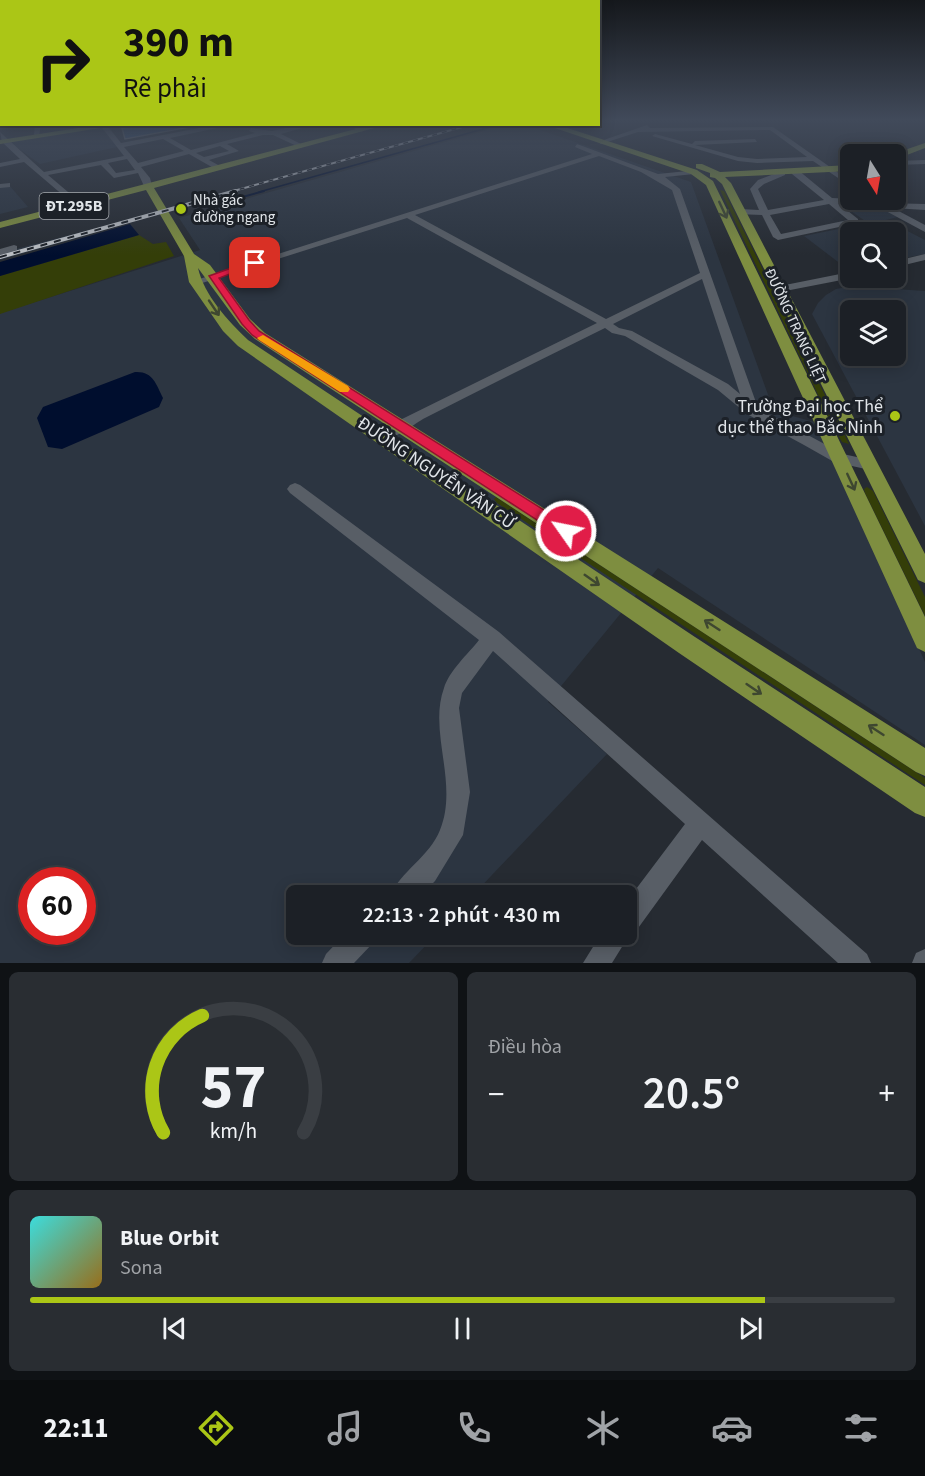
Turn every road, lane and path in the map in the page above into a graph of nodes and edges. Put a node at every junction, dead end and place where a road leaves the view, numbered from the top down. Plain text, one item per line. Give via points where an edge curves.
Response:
1 (32, 165) edge
2 (88, 165) edge
3 (105, 165) edge
4 (134, 165) edge
5 (147, 165) edge
6 (212, 165) edge
7 (229, 165) edge
8 (556, 165) edge
9 (637, 165) edge
10 (668, 165) edge
11 (679, 165) edge
12 (784, 165) edge
13 (825, 165) edge
14 (840, 167) edge
15 (137, 168) junction
16 (217, 168) junction
17 (829, 168) junction
18 (789, 171) junction
19 (694, 172) junction
20 (43, 174) junction
21 (718, 174) junction
22 (657, 176) junction
23 (840, 176) edge
24 (148, 186) junction
25 (830, 201) junction
26 (840, 201) edge
27 (78, 205) junction
28 (906, 205) edge
29 (925, 207) edge
30 (891, 210) edge
31 (740, 212) junction
32 (766, 213) junction
33 (407, 214) junction
34 (910, 221) junction
35 (925, 222) edge
36 (0, 225) edge
37 (925, 230) edge
38 (14, 248) dead end
39 (0, 252) edge
40 (925, 257) edge
41 (906, 262) edge
42 (705, 274) junction
43 (840, 277) edge
44 (205, 279) junction
45 (780, 289) junction
46 (610, 327) junction
47 (752, 411) junction
48 (401, 425) junction
49 (384, 437) junction
50 (839, 458) junction
51 (870, 465) junction
52 (489, 482) junction
53 (295, 489) dead end
54 (472, 497) junction
55 (925, 574) edge
56 (492, 638) junction
57 (925, 641) edge
58 (922, 759) edge
59 (925, 803) edge
60 (700, 823) junction
61 (413, 885) edge
62 (637, 908) edge
63 (353, 945) edge
64 (610, 945) edge
65 (335, 963) edge
66 (596, 963) edge
67 (858, 963) edge

1 - 20 street
2 - 20 street
3 - 15 street via 114,176
4 - 15 street
5 - 15 street
6 - 16 street
7 - 16 main road, ĐT.295B
8 - 33 street
9 - 22 street
10 - 19 main road, ĐƯỜNG TRANG LIỆT
11 - 21 main road, ĐƯỜNG TRANG LIỆT
12 - 18 street
13 - 17 street
14 - 17 main road
15 - 24 street
16 - 24 main road, ĐT.295B
17 - 18 main road
17 - 23 street
18 - 21 main road
18 - 25 street
18 - 32 street via 761,182 754,189
19 - 21 main road
19 - 22 street
19 -> 50 main road, ĐƯỜNG TRANG LIỆT via 710,183
20 - 27 street
21 - 31 main road, ĐƯỜNG TRANG LIỆT
22 - 42 street via 676,189
24 - 27 main road, ĐT.295B
24 - 44 main road, ĐƯỜNG NGUYỄN VĂN CỪ
25 - 26 street
25 - 32 street
25 - 32 street via 855,221 778,237
27 - 36 main road, ĐT.295B
28 - 29 street
30 - 34 street
31 - 32 street
31 - 45 main road, ĐƯỜNG TRANG LIỆT
33 - 44 street
33 - 46 street
34 - 35 street
34 - 37 street
38 - 39 street
40 - 41 street
42 - 46 street
42 - 47 street
43 - 45 street
44 - 48 main road, ĐƯỜNG NGUYỄN VĂN CỪ via 256,333
44 -> 49 main road, ĐƯỜNG NGUYỄN VĂN CỪ via 228,328 243,343
45 - 51 main road, ĐƯỜNG TRANG LIỆT
46 - 47 street via 618,337
46 - 48 street
47 - 50 street
48 - 49 street
48 - 52 main road, ĐƯỜNG NGUYỄN VĂN CỪ
49 - 54 main road, ĐƯỜNG NGUYỄN VĂN CỪ
50 - 51 street
50 -> 57 main road, ĐƯỜNG TRANG LIỆT
51 - 55 main road, ĐƯỜNG TRANG LIỆT
52 - 54 main road
58 -> 52 main road, ĐƯỜNG NGUYỄN VĂN CỪ
53 - 56 street
54 -> 59 main road, ĐƯỜNG NGUYỄN VĂN CỪ
56 - 60 street
56 - 61 street via 453,689 449,708 459,792 451,835
60 - 62 street
60 - 67 street
63 - 65 street
64 - 66 street

